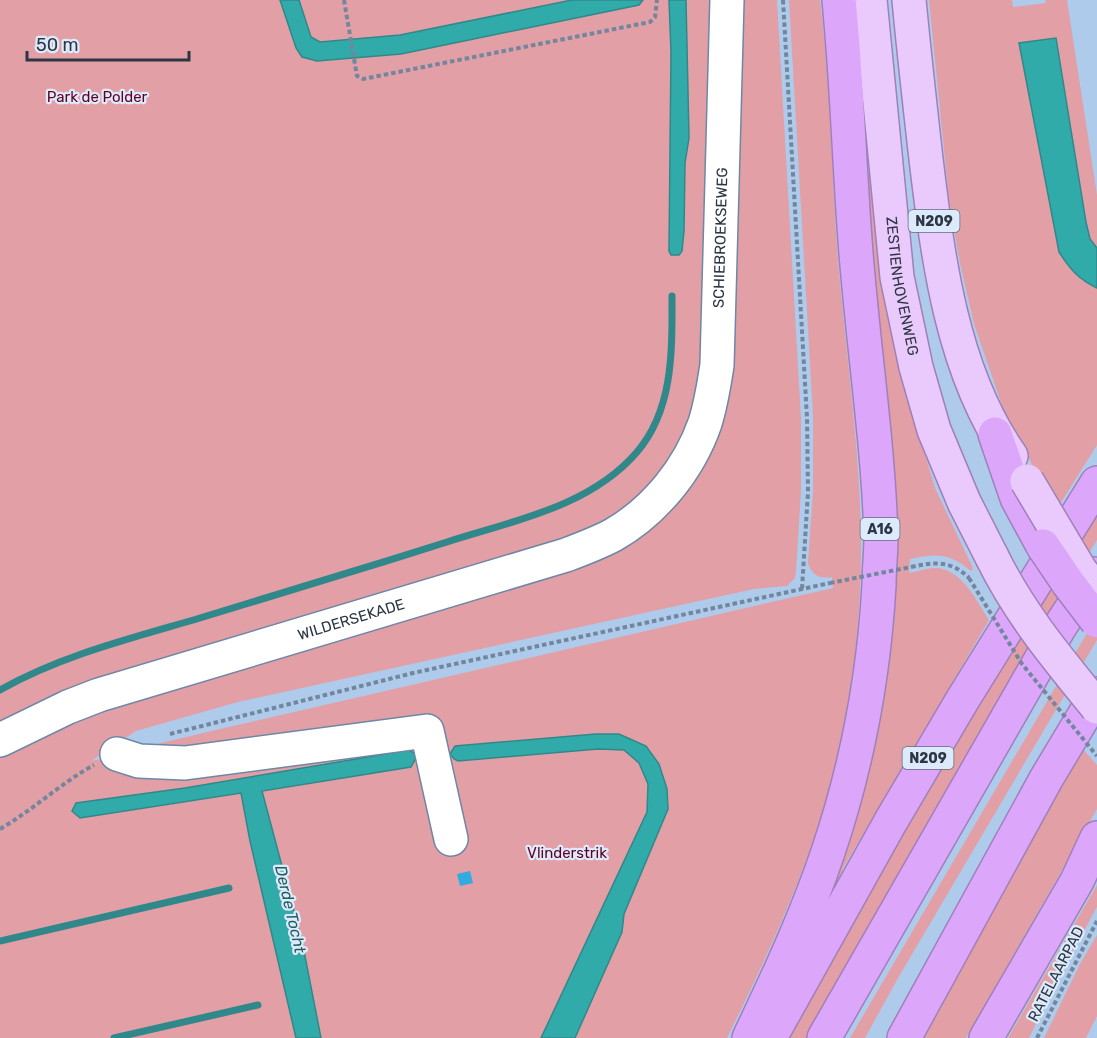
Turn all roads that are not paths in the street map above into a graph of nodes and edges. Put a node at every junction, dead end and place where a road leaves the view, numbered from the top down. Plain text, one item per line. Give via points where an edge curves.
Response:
1 (727, 0) edge
2 (839, 0) edge
3 (870, 0) edge
4 (909, 0) edge
5 (683, 468) joint
6 (1097, 483) edge
7 (1022, 490) junction
8 (1097, 570) edge
9 (1097, 592) edge
10 (1097, 621) edge
11 (1090, 688) edge
12 (1097, 707) edge
13 (0, 740) edge
14 (117, 754) road end
15 (1097, 838) edge
16 (451, 839) dead end
17 (1087, 869) edge
18 (749, 1038) edge
19 (770, 1038) edge
20 (824, 1038) edge
21 (904, 1038) edge
22 (986, 1038) edge

1 - 5 street, SCHIEBROEKSEWEG via 717,365 705,422
2 - 18 highway, A16 via 855,240 875,440 881,539 877,621 854,759 828,853
3 - 11 main road, ZESTIENHOVENWEG / N209, bridge via 897,278 934,430 964,502 982,561 1050,651
4 - 7 main road, N209 via 938,252 948,303 964,357
5 - 13 street, WILDERSEKADE via 657,501 635,520 566,555 99,695
6 - 19 highway, N209 via 891,821
7 - 9 main road, N209, bridge
7 - 10 highway, bridge via 1055,564
8 - 20 highway via 1059,628
11 - 12 main road, N209, bridge
11 - 21 highway via 1046,779
14 - 16 street via 139,761 185,763 427,731
15 - 17 highway
17 - 22 highway

